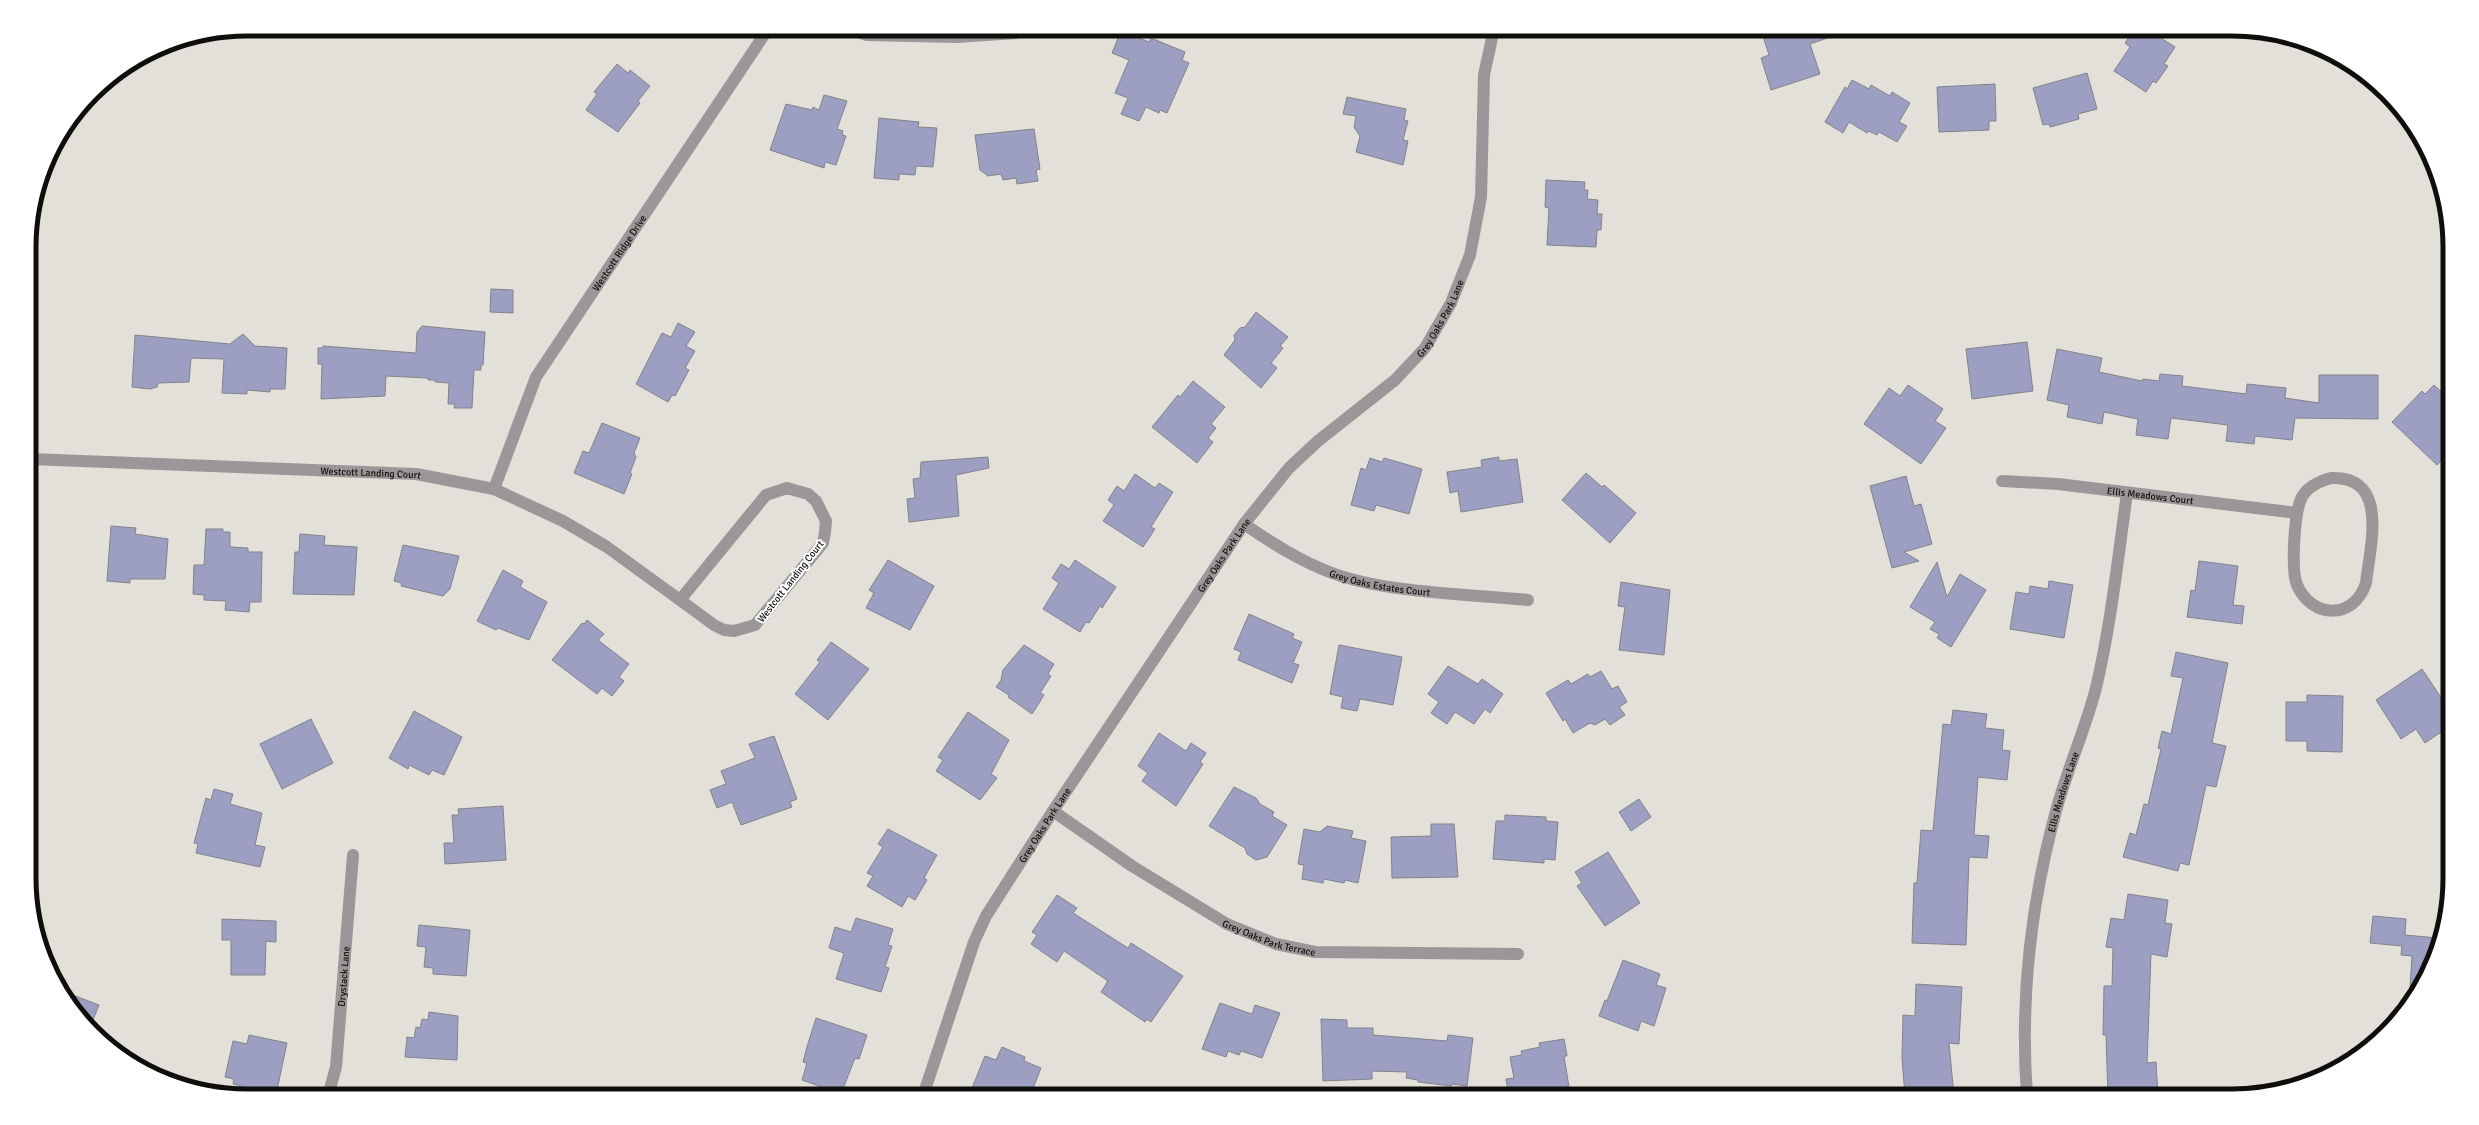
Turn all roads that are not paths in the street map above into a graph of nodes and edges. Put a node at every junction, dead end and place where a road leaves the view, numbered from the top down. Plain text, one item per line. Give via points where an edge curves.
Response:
1 (763, 36) edge
2 (911, 36) edge
3 (971, 36) edge
4 (1492, 36) edge
5 (36, 459) edge
6 (2002, 481) dead end
7 (494, 489) junction
8 (2127, 493) junction
9 (2297, 513) junction
10 (1244, 524) junction
11 (680, 600) junction
12 (1528, 600) dead end
13 (1053, 811) junction
14 (353, 855) dead end
15 (1518, 954) dead end
16 (330, 1089) edge
17 (925, 1089) edge
18 (2027, 1089) edge

1 - 7 street, Westcott Ridge Drive via 536,377
2 - 3 street
4 - 10 street, Grey Oaks Park Lane via 1484,75 1481,196 1470,255 1451,303 1415,359 1395,380 1318,441 1289,468
5 - 7 street, Westcott Landing Court via 416,474
6 - 8 street, Ellis Meadows Court via 2058,484
7 - 11 street, Westcott Landing Court via 563,521 601,543
8 - 9 street, Ellis Meadows Court
8 - 18 street, Ellis Meadows Lane via 2105,649 2095,690 2056,811 2039,888 2026,985
9 - 9 street via 2301,498 2319,481 2344,478 2355,482 2365,491 2372,504 2373,518 2366,583 2357,602 2348,608 2337,611 2325,610 2314,605 2303,596 2296,583 2294,570
10 - 12 street, Grey Oaks Estates Court via 1289,554 1332,573 1375,584 1416,590
10 - 13 street, Grey Oaks Park Lane
11 - 11 street, Westcott Landing Court via 724,630 734,631 755,625 823,543 826,521 816,501 808,494 787,488 766,495
13 - 15 street, Grey Oaks Park Terrace via 1132,866 1227,924 1276,944 1315,952
13 - 17 street, Grey Oaks Park Lane via 1002,890 974,942
14 - 16 street, Drystack Lane via 336,1067

